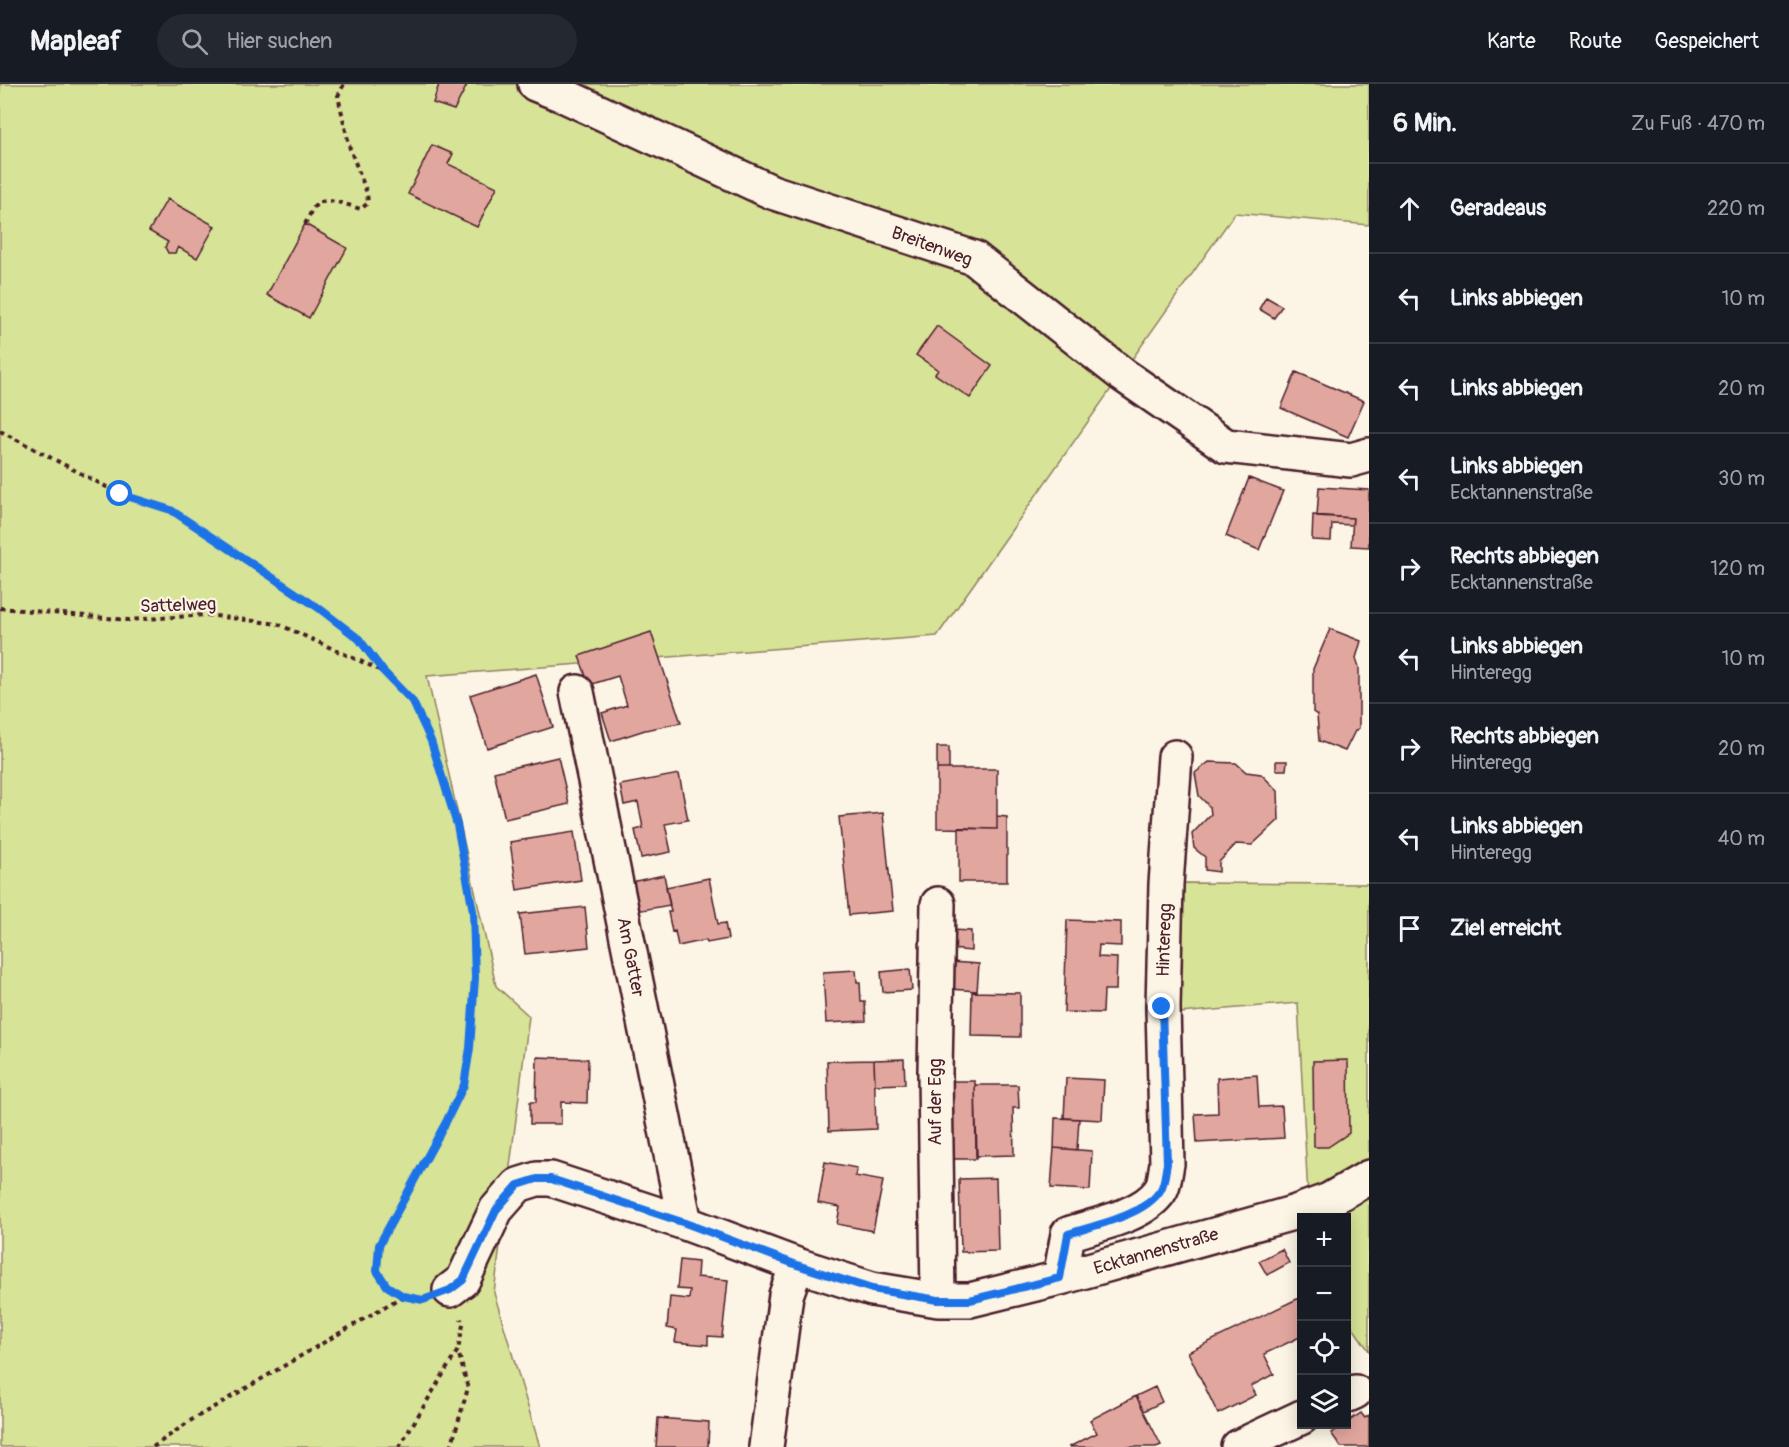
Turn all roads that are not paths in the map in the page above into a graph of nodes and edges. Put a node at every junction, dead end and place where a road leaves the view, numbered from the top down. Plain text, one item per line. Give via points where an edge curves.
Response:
1 (535, 84) edge
2 (1369, 455) edge
3 (577, 692) dead end
4 (1175, 757) dead end
5 (938, 904) dead end
6 (1369, 1177) edge
7 (685, 1223) junction
8 (797, 1265) junction
9 (1060, 1278) junction
10 (450, 1290) road end
11 (938, 1300) junction
12 (1297, 1419) edge
13 (766, 1447) edge
14 (1238, 1447) edge

1 - 2 street, Breitenweg via 772,192 974,258 1123,375 1226,446 1351,460
3 - 7 street, Am Gatter
4 - 9 street, Hinteregg via 1162,1007 1167,1164 1161,1190 1149,1204 1068,1234
5 - 11 street, Auf der Egg via 934,1072
6 - 9 street, Ecktannenstraße via 1329,1200 1293,1213
7 - 8 street, Ecktannenstraße
7 - 10 street, Ecktannenstraße via 551,1179 537,1179 518,1185 496,1210 463,1280
8 - 11 street, Ecktannenstraße via 872,1289
8 - 13 street via 786,1295
9 - 11 street, Ecktannenstraße via 970,1300
12 - 14 street

